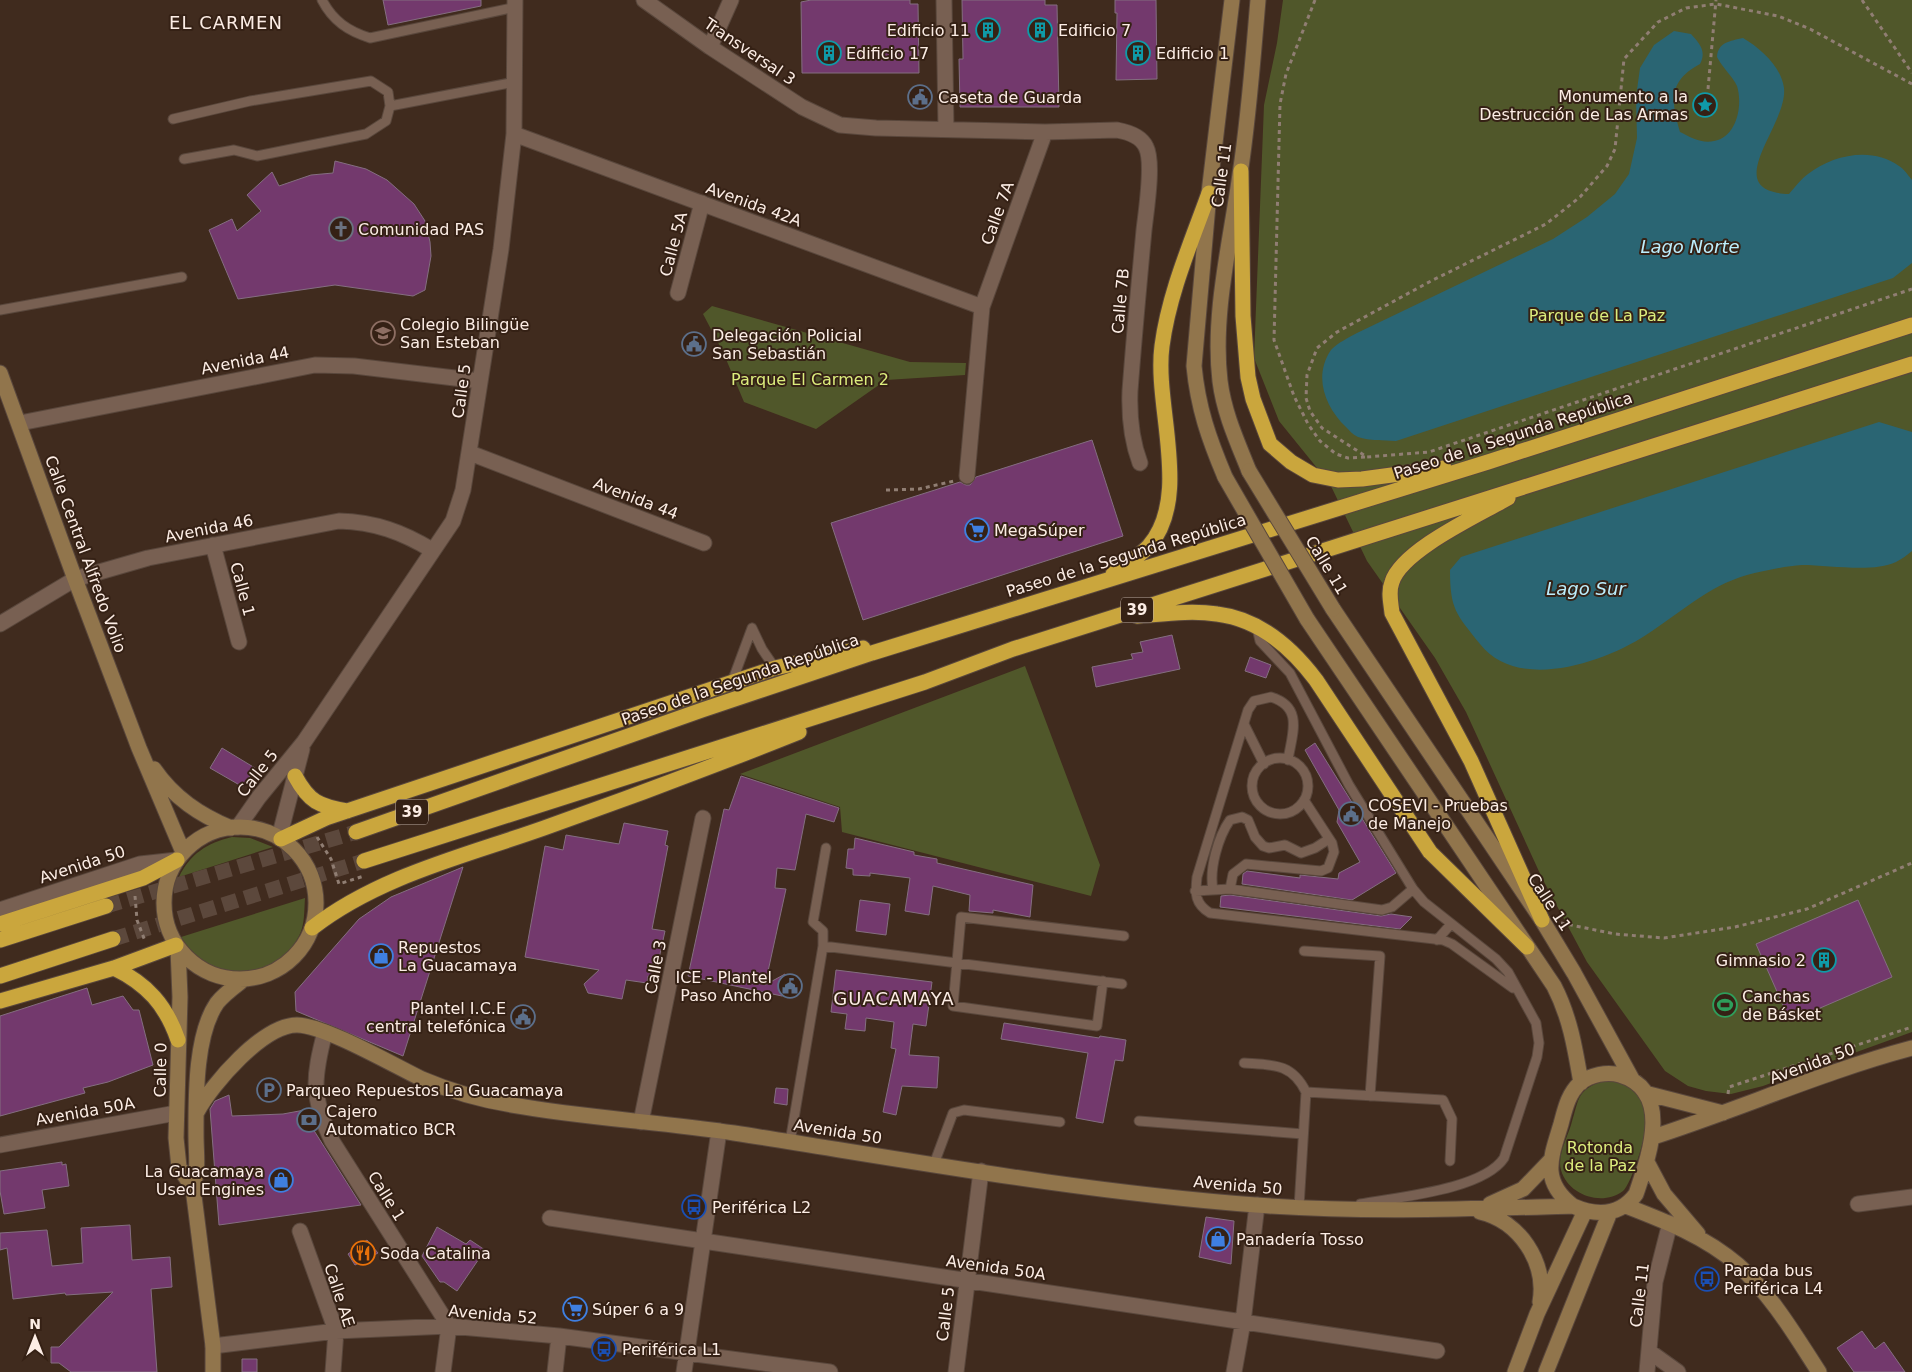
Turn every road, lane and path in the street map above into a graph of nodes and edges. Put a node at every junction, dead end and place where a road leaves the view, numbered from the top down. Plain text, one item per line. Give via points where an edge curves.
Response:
1 (322, 0) edge
2 (644, 0) edge
3 (730, 0) edge
4 (944, 0) edge
5 (1232, 0) edge
6 (1258, 0) edge
7 (1315, 0) edge
8 (1862, 0) edge
9 (1716, 2) edge
10 (516, 4) edge
11 (710, 47) junction
12 (1912, 73) edge
13 (515, 82) junction
14 (1912, 84) edge
15 (1708, 89) dead end
16 (390, 106) junction
17 (173, 119) dead end
18 (946, 130) junction
19 (1045, 132) junction
20 (514, 134) junction
21 (184, 159) dead end
22 (1241, 171) junction
23 (1209, 193) junction
24 (702, 203) junction
25 (182, 277) dead end
26 (1912, 289) edge
27 (678, 293) dead end
28 (982, 307) junction
29 (0, 310) edge
30 (1912, 325) edge
31 (1912, 364) edge
32 (0, 373) edge
33 (480, 381) junction
34 (20, 423) junction
35 (470, 453) junction
36 (1367, 457) junction
37 (1488, 462) junction
38 (1140, 464) dead end
39 (967, 476) joint
40 (1534, 483) junction
41 (886, 490) dead end
42 (704, 543) dead end
43 (213, 545) junction
44 (432, 550) junction
45 (74, 580) junction
46 (1104, 581) junction
47 (1116, 617) junction
48 (0, 624) edge
49 (957, 626) junction
50 (1257, 628) junction
51 (239, 642) dead end
52 (775, 668) junction
53 (732, 682) junction
54 (925, 682) junction
55 (1244, 724) junction
56 (304, 742) junction
57 (139, 748) junction
58 (1288, 760) junction
59 (1264, 764) junction
60 (295, 776) junction
61 (1304, 800) junction
62 (348, 811) junction
63 (703, 818) dead end
64 (235, 828) junction
65 (356, 832) tunnel mouth
66 (280, 838) junction
67 (1329, 839) junction
68 (826, 848) dead end
69 (180, 856) junction
70 (364, 861) tunnel mouth
71 (1912, 863) edge
72 (1230, 889) junction
73 (1413, 889) junction
74 (1213, 890) junction
75 (1195, 891) junction
76 (106, 906) tunnel mouth
77 (0, 910) edge
78 (1542, 920) junction
79 (0, 924) edge
80 (1451, 924) junction
81 (312, 928) junction
82 (1124, 936) dead end
83 (113, 939) tunnel mouth
84 (0, 940) edge
85 (1437, 940) junction
86 (823, 946) junction
87 (177, 947) junction
88 (1527, 947) junction
89 (1304, 951) dead end
90 (957, 963) junction
91 (114, 968) junction
92 (0, 976) edge
93 (243, 980) junction
94 (1103, 981) junction
95 (1122, 984) dead end
96 (1517, 991) junction
97 (0, 1001) edge
98 (1912, 1027) edge
99 (325, 1032) junction
100 (178, 1040) junction
101 (1912, 1048) edge
102 (200, 1061) junction
103 (1244, 1063) dead end
104 (230, 1067) junction
105 (1632, 1080) junction
106 (1581, 1083) junction
107 (1306, 1092) junction
108 (1645, 1093) junction
109 (1370, 1096) junction
110 (197, 1112) junction
111 (176, 1113) junction
112 (1724, 1114) junction
113 (1139, 1121) dead end
114 (641, 1122) junction
115 (1060, 1122) dead end
116 (719, 1131) junction
117 (1303, 1134) junction
118 (1653, 1137) junction
119 (790, 1142) junction
120 (0, 1145) edge
121 (1450, 1161) dead end
122 (1550, 1161) junction
123 (1647, 1162) junction
124 (934, 1164) junction
125 (981, 1171) junction
126 (193, 1188) junction
127 (1912, 1197) edge
128 (1858, 1204) dead end
129 (1257, 1205) junction
130 (1626, 1206) junction
131 (1299, 1207) junction
132 (1338, 1208) junction
133 (1579, 1208) junction
134 (1468, 1209) junction
135 (1610, 1212) junction
136 (550, 1218) dead end
137 (1670, 1223) junction
138 (300, 1230) dead end
139 (705, 1241) junction
140 (1708, 1244) junction
141 (967, 1280) junction
142 (1538, 1314) junction
143 (1243, 1322) junction
144 (449, 1326) junction
145 (336, 1331) junction
146 (559, 1336) junction
147 (213, 1346) junction
148 (1437, 1351) dead end
149 (1650, 1352) junction
150 (688, 1354) junction
151 (1815, 1370) edge
152 (213, 1372) edge
153 (333, 1372) edge
154 (444, 1372) edge
155 (555, 1372) edge
156 (684, 1372) edge
157 (830, 1372) edge
158 (956, 1372) edge
159 (1234, 1372) edge
160 (1515, 1372) edge
161 (1546, 1372) edge
162 (1647, 1372) edge
163 (1678, 1372) edge

1 - 10 lane via 349,32 370,38
2 - 11 street, Transversal 3
3 - 11 street
4 - 18 street
5 - 23 main road, Calle 11
6 - 22 main road, Calle 11
7 - 36 path via 1286,74 1280,104 1274,340 1294,396 1320,441 1336,454 1348,458
8 - 12 path
9 - 14 path via 1778,16 1827,38
9 - 15 path
9 - 36 path via 1686,8 1658,22 1624,59 1615,149 1607,166 1580,197 1546,224 1431,281 1337,332 1317,348 1307,375 1306,398 1310,411 1322,428
10 - 13 street, Calle 5
11 - 18 street, Transversal 3 via 802,107 840,125
13 - 16 lane
13 - 20 street, Calle 5
16 - 17 lane via 388,92 371,81 242,102
16 - 21 lane via 386,121 366,134 257,156 234,150
18 - 19 street
19 - 28 street, Calle 7A
19 - 38 street, Calle 7B via 1118,130 1128,132 1147,147 1148,193 1129,420
20 - 24 street, Avenida 42A
20 - 33 street, Calle 5 via 501,249
22 - 37 highway via 1246,367 1253,399 1270,444 1313,475 1338,480
22 - 78 main road, Calle 11, bridge via 1222,288 1219,354 1220,381 1231,430 1250,470 1333,609
23 - 46 highway via 1168,313 1162,347 1170,490 1166,518 1149,547
23 - 88 main road, Calle 11, bridge via 1194,366 1205,431 1225,477 1307,619
24 - 27 street, Calle 5A
24 - 28 street, Avenida 42A
25 - 29 lane
26 - 36 path via 1430,452
28 - 39 street, Calle 7A
30 - 37 highway, Paseo de la Segunda República / 39
31 - 40 highway, 39
32 - 34 main road, Calle Central Alfredo Volio
33 - 34 street, Avenida 44 via 354,366 315,365
33 - 35 street, Calle 5
34 - 45 main road, Calle Central Alfredo Volio
35 - 42 street, Avenida 44
35 - 44 street, Calle 5 via 463,490 452,520
37 - 46 highway, Paseo de la Segunda República / 39
39 - 41 path via 936,486
40 - 47 highway, 39
40 - 78 highway via 1419,549 1392,581 1390,597 1392,613 1471,761
43 - 44 street, Avenida 46 via 339,521 364,522 386,528 407,535
43 - 45 street, Avenida 46 via 148,558
43 - 51 street, Calle 1
44 - 56 street, Calle 5
45 - 48 street, Avenida 46
45 - 57 main road, Calle Central Alfredo Volio
46 - 49 highway, Paseo de la Segunda República / 39
47 - 50 highway via 1218,614
47 - 54 highway, 39 via 1013,649
49 - 52 highway
49 - 65 highway, Paseo de la Segunda República / 39 via 702,710
50 - 73 lane via 1260,641 1290,673 1349,785
50 - 88 highway via 1300,658 1430,852
52 - 53 highway
52 - 53 lane via 752,628
53 - 62 highway
54 - 70 highway, 39
54 - 81 highway via 704,770 424,869 362,894
55 - 58 lane via 1254,702 1263,697 1281,700 1293,714
55 - 59 lane
55 - 75 lane
56 - 60 street, Calle 5
56 - 64 street, Calle 5
57 - 64 main road, Calle Central Alfredo Volio via 164,784 180,799 208,818
57 - 69 main road, Calle Central Alfredo Volio
58 - 59 lane via 1278,758
58 - 61 lane via 1296,763 1307,777
59 - 61 lane via 1252,783 1257,802 1263,808 1272,813 1289,813
60 - 62 highway via 311,800 325,807
60 - 66 street, Calle 5
61 - 67 lane
62 - 66 highway
63 - 114 street, Calle 3
64 - 66 main road via 266,832
64 - 69 main road via 214,832 197,840
66 - 81 main road via 305,863 312,878 316,912
67 - 72 lane via 1334,852 1328,868 1321,871 1246,864 1233,874
67 - 74 lane via 1301,852 1285,845 1269,848 1259,843 1248,820 1242,817 1230,820 1211,873
68 - 86 lane via 813,922 823,931
69 - 77 street, Avenida 50 via 140,864
69 - 79 highway via 143,878
69 - 87 main road via 166,884 163,909 169,934
71 - 78 path via 1807,908 1735,927 1664,938 1614,934
72 - 73 lane via 1382,910 1392,907
72 - 74 lane
73 - 80 lane
74 - 75 lane
75 - 85 lane via 1197,901 1210,913
76 - 84 highway
78 - 105 main road, Calle 11
80 - 85 lane
80 - 96 lane via 1496,959 1508,972
81 - 93 main road via 304,944 285,964 261,977
82 - 90 lane via 961,917
83 - 92 highway
85 - 96 lane via 1452,944
86 - 90 lane
86 - 119 lane
87 - 91 highway
87 - 93 main road via 191,962 207,972
87 - 100 main road, Calle 0
88 - 106 main road, Calle 11 via 1565,1008
89 - 109 lane via 1380,956
90 - 94 lane
90 - 94 lane via 953,1006 1097,1026
91 - 97 highway
91 - 100 highway via 132,977 162,1004
93 - 102 main road, Calle 0 via 218,1003 207,1022
94 - 95 lane
96 - 132 lane via 1536,1023 1539,1043 1504,1158 1498,1167 1456,1186
98 - 112 path via 1729,1087
99 - 104 main road, Avenida 50 via 299,1024 284,1027
99 - 114 main road, Avenida 50 via 427,1081 462,1093 510,1105
99 - 144 street, Calle 1 via 316,1066 315,1095 322,1121
100 - 111 main road, Calle 0
101 - 112 main road, Avenida 50 via 1881,1056
102 - 104 main road via 215,1067
102 - 110 main road, Calle 0
103 - 107 lane via 1288,1069 1300,1080
104 - 110 main road, Avenida 50 via 211,1088
105 - 106 main road via 1619,1074 1605,1073 1591,1076
105 - 108 main road
106 - 122 main road via 1568,1100
107 - 109 lane
107 - 117 lane
108 - 112 main road
108 - 118 main road via 1651,1106
109 - 121 lane via 1443,1100 1452,1119
110 - 126 main road, Calle 0 via 198,1166
111 - 120 street, Avenida 50A
111 - 126 main road, Calle 0 via 179,1167
112 - 118 main road, Avenida 50
113 - 117 lane
114 - 116 main road, Avenida 50
115 - 124 lane via 964,1110 953,1113
116 - 119 main road, Avenida 50
116 - 139 street
117 - 131 lane
118 - 123 main road
119 - 124 main road, Avenida 50
122 - 133 main road via 1560,1194
122 - 134 main road, Avenida 50 via 1523,1189 1506,1198
123 - 130 main road via 1636,1194
123 - 140 main road via 1664,1194
124 - 125 main road, Avenida 50
125 - 129 main road, Avenida 50 via 1129,1192
125 - 141 street, Calle 5
126 - 147 main road, Calle 0
127 - 128 street
129 - 131 main road, Avenida 50
129 - 143 street
130 - 135 main road
130 - 137 main road
131 - 132 main road, Avenida 50
132 - 134 main road, Avenida 50
133 - 134 main road, Avenida 50
133 - 135 main road
133 - 142 main road
134 - 142 main road via 1506,1223 1522,1237 1540,1274
135 - 161 main road
136 - 139 street, Avenida 50A
137 - 140 main road
137 - 149 street, Calle 11 via 1655,1282
138 - 145 street, Calle AE
139 - 141 street, Avenida 50A
139 - 150 street
140 - 151 main road via 1737,1264 1758,1285
141 - 143 street, Avenida 50A
141 - 158 street, Calle 5
142 - 160 main road
143 - 148 street, Avenida 50A
143 - 159 street
144 - 145 street, Avenida 52
144 - 146 street, Avenida 52
144 - 154 street
145 - 147 street, Avenida 52
145 - 153 street, Calle AE
146 - 150 street, Avenida 52
146 - 155 street
147 - 152 main road, Calle 0
149 - 162 street, Calle 11
149 - 163 street
150 - 156 street
150 - 157 street, Avenida 52

